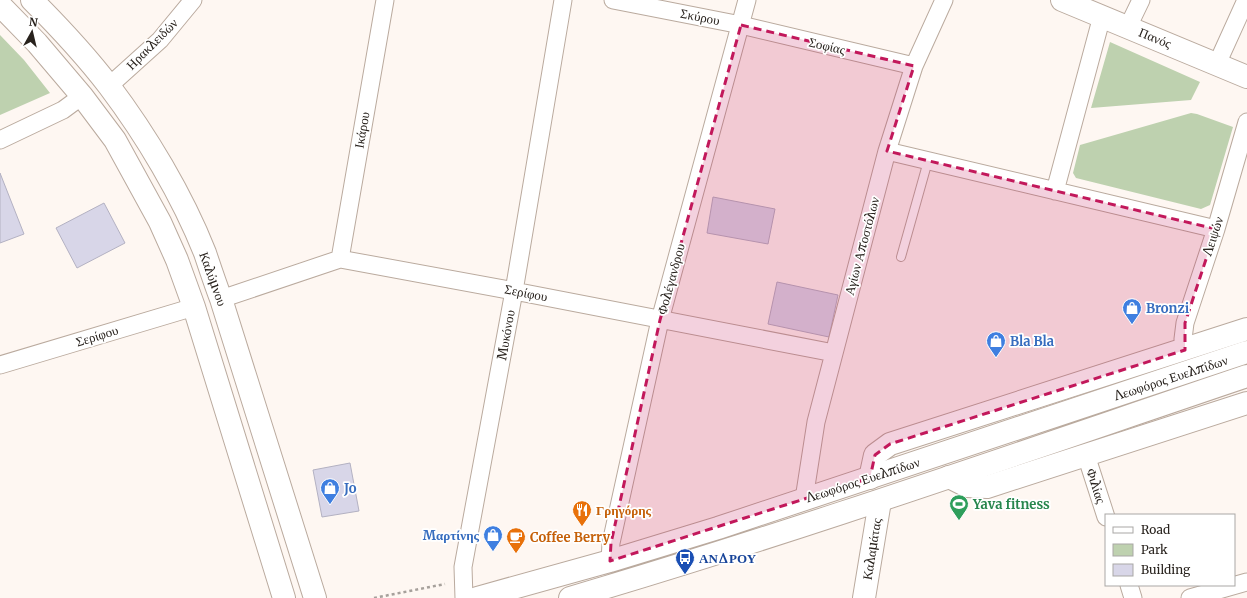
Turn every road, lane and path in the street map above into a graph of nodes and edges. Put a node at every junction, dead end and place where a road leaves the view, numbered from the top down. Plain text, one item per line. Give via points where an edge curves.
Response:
1 (32, 0) edge
2 (193, 0) edge
3 (384, 0) edge
4 (563, 0) edge
5 (612, 0) edge
6 (747, 0) edge
7 (944, 0) edge
8 (1062, 0) edge
9 (1141, 0) edge
10 (1246, 0) edge
11 (0, 5) edge
12 (1102, 16) junction
13 (741, 25) junction
14 (1128, 28) junction
15 (1217, 64) junction
16 (914, 66) junction
17 (1247, 77) edge
18 (109, 86) junction
19 (82, 96) junction
20 (1247, 122) edge
21 (0, 140) edge
22 (887, 151) junction
23 (928, 161) junction
24 (1055, 191) junction
25 (1216, 229) junction
26 (901, 257) dead end
27 (340, 259) junction
28 (514, 291) junction
29 (221, 299) junction
30 (194, 307) junction
31 (660, 320) junction
32 (1247, 329) edge
33 (1185, 350) junction
34 (834, 352) junction
35 (1247, 352) edge
36 (0, 365) edge
37 (1247, 376) edge
38 (1247, 403) edge
39 (1086, 455) junction
40 (949, 477) junction
41 (870, 478) junction
42 (804, 499) junction
43 (880, 500) junction
44 (1105, 514) edge
45 (610, 561) junction
46 (463, 567) junction
47 (1247, 582) edge
48 (1235, 585) edge
49 (1128, 586) edge
50 (1233, 586) edge
51 (865, 596) edge
52 (284, 598) edge
53 (316, 598) edge
54 (374, 598) edge
55 (464, 598) edge
56 (477, 598) edge
57 (570, 598) edge
58 (1133, 598) edge
59 (1190, 598) edge

1 - 18 main road, Καλύμνου
2 - 18 street, Ηρακλειδών via 160,40
3 - 27 street, Ικάρου
4 - 28 street, Μυκόνου
5 - 13 street, Σκύρου
6 - 13 street, Φολέγανδρου
7 - 16 street, Αγίων Αποστόλων
8 - 12 main road, Πανός
9 - 14 street
10 - 15 street
11 - 19 main road, Καλύμνου via 37,43
12 - 14 main road, Πανός
12 - 24 street
13 - 16 street, Σοφίας
13 - 31 street, Φολέγανδρου
14 - 15 main road, Πανός
15 - 17 main road, Πανός
16 - 22 street, Αγίων Αποστόλων
18 - 29 main road, Καλύμνου via 143,134 174,189 204,252
19 - 21 street via 63,110
19 - 30 main road, Καλύμνου via 115,140 140,184 177,260
20 - 25 street, Λειψών
22 - 23 street
22 - 34 street, Αγίων Αποστόλων
23 - 24 street
23 - 26 lane
24 - 25 street
25 - 33 street, Λειψών via 1185,323
27 - 28 street, Σερίφου
27 - 29 street, Σερίφου
28 - 31 street, Σερίφου
28 - 46 street, Μυκόνου
29 - 53 main road, Καλύμνου
30 - 36 street, Σερίφου
30 - 52 main road, Καλύμνου
31 - 34 street, Σερίφου
31 - 45 street, Φολέγανδρου via 611,542
32 - 33 main road
33 - 41 main road via 890,444 875,455
34 - 42 street, Αγίων Αποστόλων via 816,422
35 - 41 main road, Λεωφόρος Ευελπίδων
37 - 40 main road, Λεωφόρος Ευελπίδων
38 - 39 main road
39 - 40 main road via 987,487 967,486
39 - 44 street, Φιλίας
40 - 43 main road, Λεωφόρος Ευελπίδων
41 - 42 main road, Λεωφόρος Ευελπίδων
42 - 45 main road, Λεωφόρος Ευελπίδων
43 - 51 main road, Καλαμάτας
43 - 57 main road, Λεωφόρος Ευελπίδων
45 - 56 main road, Λεωφόρος Ευελπίδων
46 - 54 path via 447,570 445,584
46 - 55 street, Μυκόνου
47 - 48 street
49 - 58 street
50 - 59 street

